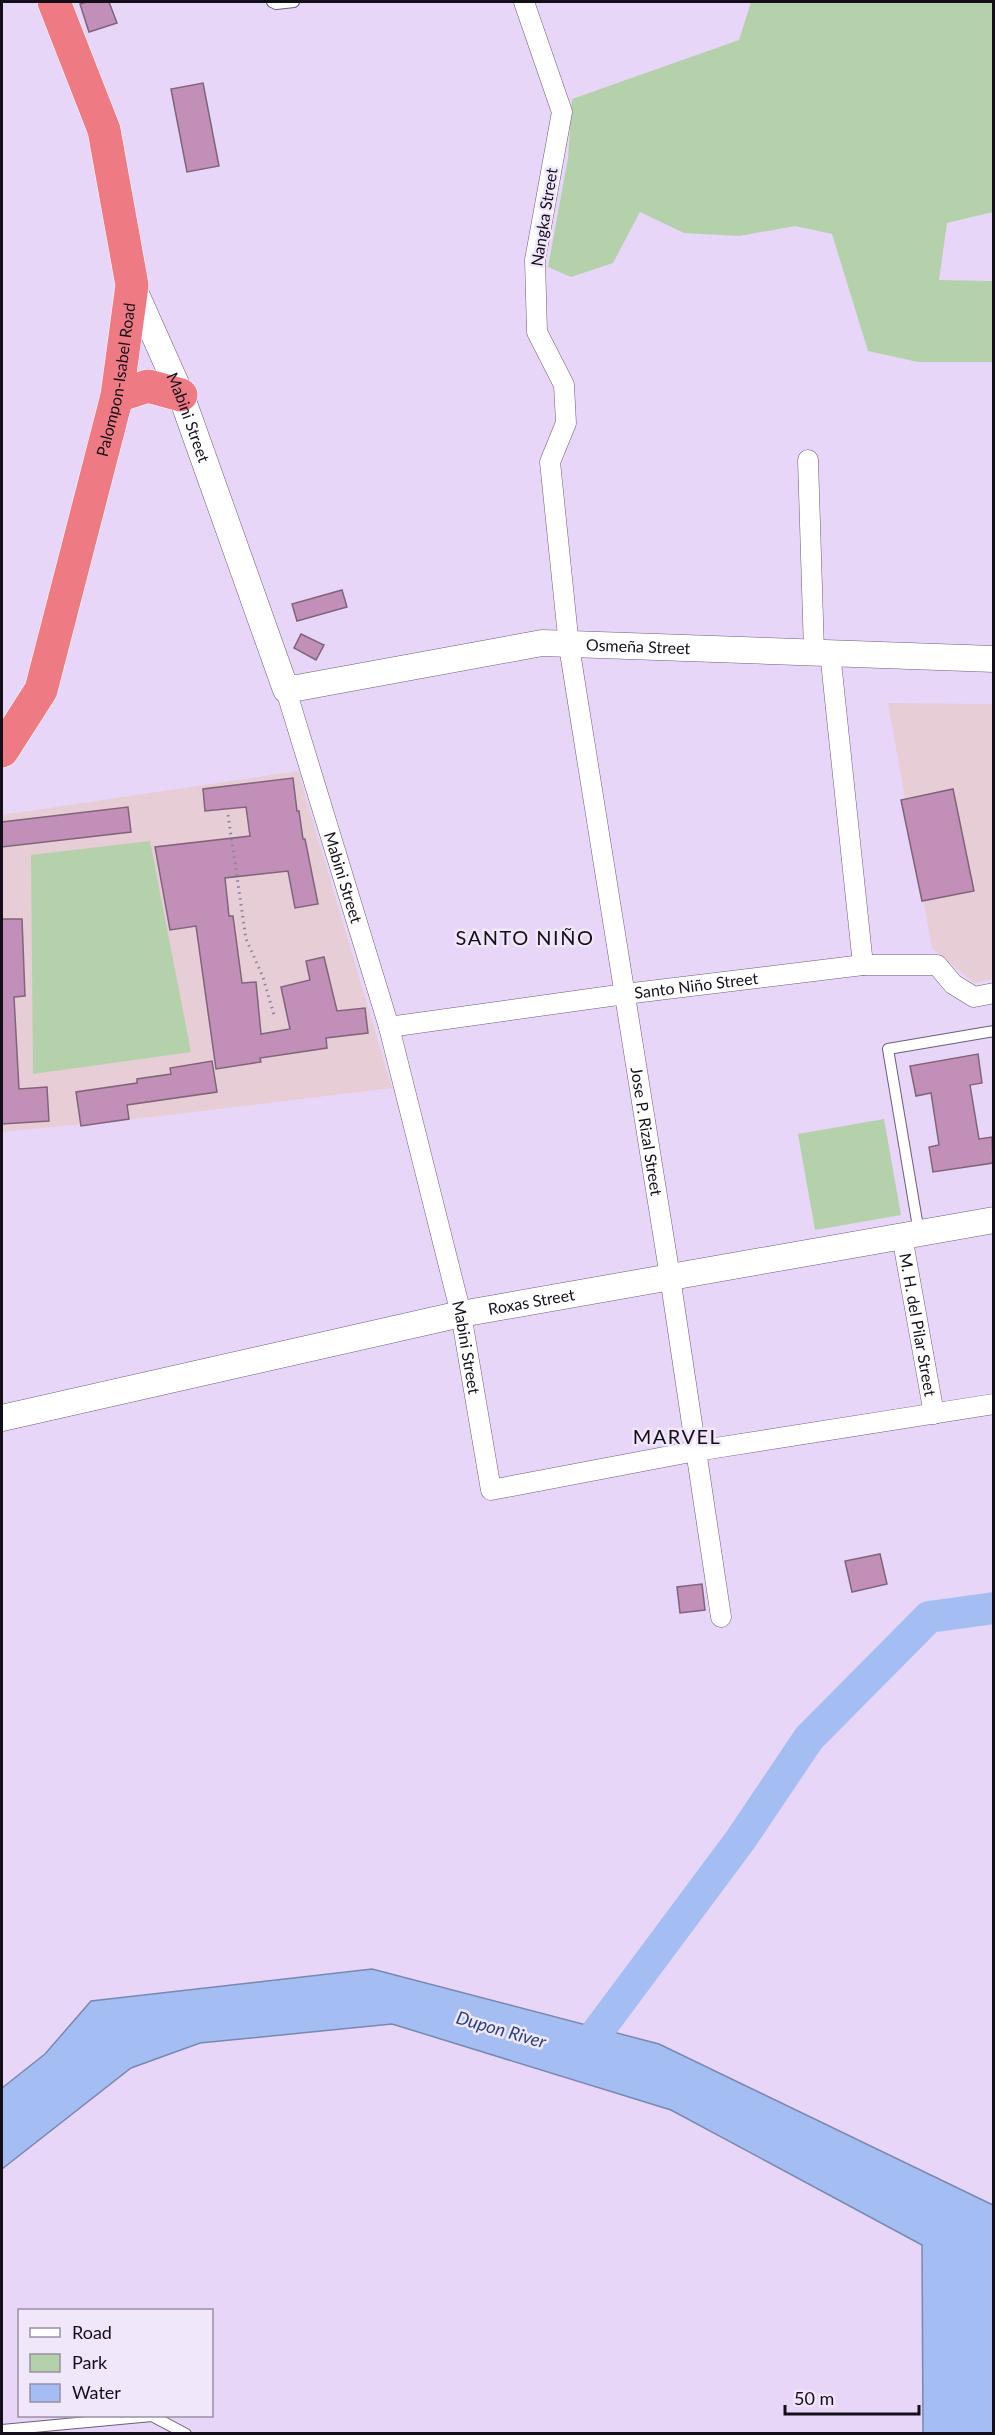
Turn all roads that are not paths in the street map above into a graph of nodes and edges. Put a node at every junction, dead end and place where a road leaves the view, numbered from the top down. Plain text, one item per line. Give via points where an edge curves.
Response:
1 (54, 2) edge
2 (272, 2) edge
3 (294, 2) edge
4 (524, 2) edge
5 (132, 285) junction
6 (181, 395) junction
7 (117, 396) junction
8 (808, 460) dead end
9 (569, 646) junction
10 (822, 652) junction
11 (993, 659) edge
12 (286, 690) junction
13 (2, 751) edge
14 (863, 965) junction
15 (993, 993) edge
16 (625, 994) junction
17 (389, 1028) junction
18 (993, 1031) edge
19 (993, 1221) edge
20 (910, 1235) junction
21 (670, 1277) junction
22 (460, 1314) junction
23 (993, 1404) edge
24 (934, 1414) junction
25 (2, 1418) edge
26 (696, 1450) junction
27 (721, 1617) dead end
28 (141, 2417) edge
29 (154, 2417) edge
30 (2, 2430) edge
31 (186, 2433) edge

1 - 5 highway, Palompon-Isabel Road via 104,129
2 - 3 lane
4 - 9 street, Nangka Street via 562,112 535,260 537,332 564,385 566,423 550,462
5 - 6 street, Mabini Street
5 - 7 highway, Palompon-Isabel Road
6 - 7 highway via 148,387
6 - 12 street, Mabini Street
7 - 13 highway, Palompon-Isabel Road via 41,690
8 - 10 street
9 - 10 street, Osmeña Street
9 - 12 street, Osmeña Street via 542,643
9 - 16 street, Jose P. Rizal Street
10 - 11 street, Osmeña Street
10 - 14 street
12 - 17 street, Mabini Street
14 - 15 street, Santo Niño Street via 937,964 953,984 974,997
14 - 16 street, Santo Niño Street
16 - 17 street, Santo Niño Street
16 - 21 street, Jose P. Rizal Street
17 - 22 street, Mabini Street
18 - 20 lane via 888,1049
19 - 20 street, Roxas Street
20 - 21 street, Roxas Street
20 - 24 street, M. H. del Pilar Street
21 - 22 street, Roxas Street
21 - 26 street, Jose P. Rizal Street
22 - 25 street, Roxas Street
22 - 26 street, Mabini Street via 492,1490
23 - 24 street
24 - 26 street
26 - 27 street, Jose P. Rizal Street
28 - 30 lane
29 - 31 lane

